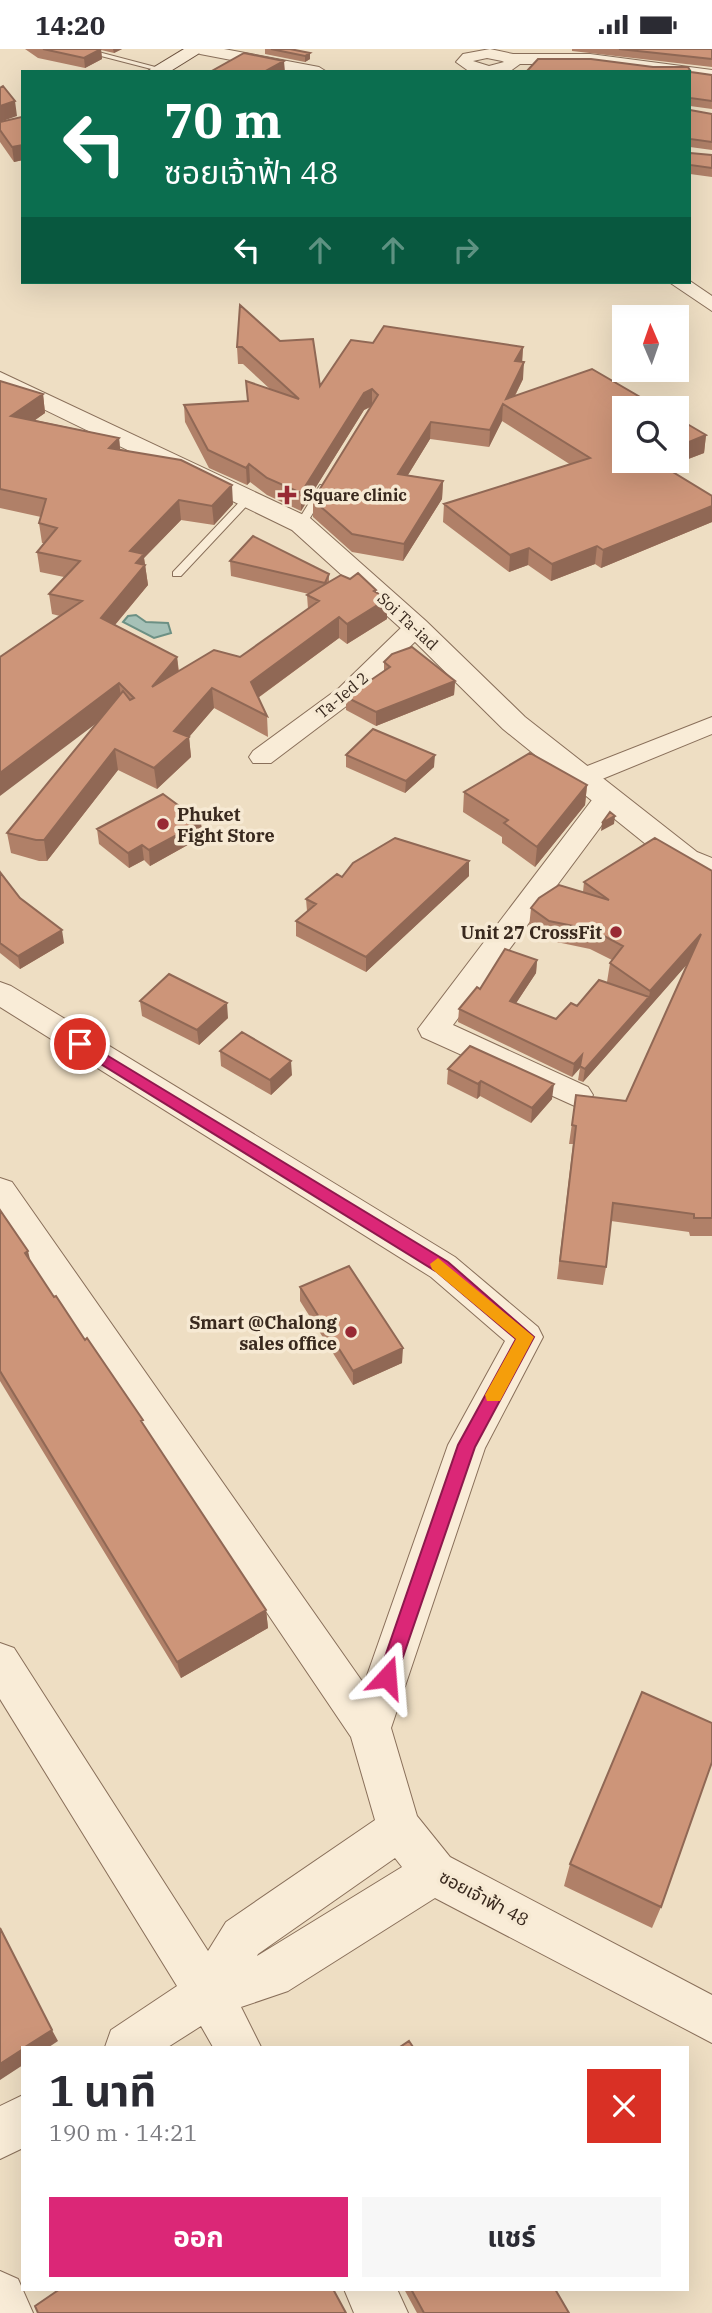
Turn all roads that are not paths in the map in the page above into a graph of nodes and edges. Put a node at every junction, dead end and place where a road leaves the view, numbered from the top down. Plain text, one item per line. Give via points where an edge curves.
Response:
1 (78, 49) edge
2 (188, 51) edge
3 (146, 69) edge
4 (446, 69) dead end
5 (254, 70) edge
6 (299, 70) edge
7 (674, 70) edge
8 (691, 72) edge
9 (712, 75) edge
10 (681, 284) edge
11 (712, 305) edge
12 (0, 379) edge
13 (329, 479) edge
14 (250, 497) junction
15 (301, 524) junction
16 (177, 574) dead end
17 (416, 627) junction
18 (712, 725) edge
19 (262, 757) dead end
20 (581, 778) junction
21 (608, 799) junction
22 (712, 870) edge
23 (0, 993) edge
24 (577, 1095) edge
25 (0, 1191) edge
26 (0, 1662) edge
27 (370, 1728) junction
28 (400, 1829) junction
29 (434, 1873) junction
30 (208, 1993) junction
31 (712, 2020) edge
32 (129, 2046) edge
33 (237, 2046) edge
34 (21, 2120) edge
35 (0, 2135) edge
36 (370, 2291) edge
37 (0, 2297) edge
38 (7, 2313) edge
39 (382, 2313) edge

1 - 3 lane
2 - 3 street
2 - 5 street
2 - 6 street
4 - 7 street via 466,65 468,57 494,54 511,59 590,59
8 - 9 street
10 - 11 street
12 - 14 street, Soi Ta-iad
13 - 15 lane
14 - 15 street, Soi Ta-iad
14 - 16 lane
15 - 17 street, Soi Ta-iad
17 - 19 street, Ta-Ied 2 via 348,693
17 - 20 street, Soi Ta-iad via 514,723
18 - 20 street
20 - 21 street, Soi Ta-iad
21 - 22 street, Soi Ta-iad via 685,859
21 - 24 street via 433,1029
23 - 27 street via 443,1267 525,1337 467,1445
25 - 27 street, ซอยเจ้าฟ้า 48
26 - 30 street
27 - 28 street, ซอยเจ้าฟ้า 48
28 - 29 street, ซอยเจ้าฟ้า 48
28 - 30 street via 242,1938
29 - 30 street via 272,1975
29 - 31 street, ซอยเจ้าฟ้า 48
30 - 32 street
30 - 33 street
34 - 35 street
36 - 39 street
37 - 38 street

